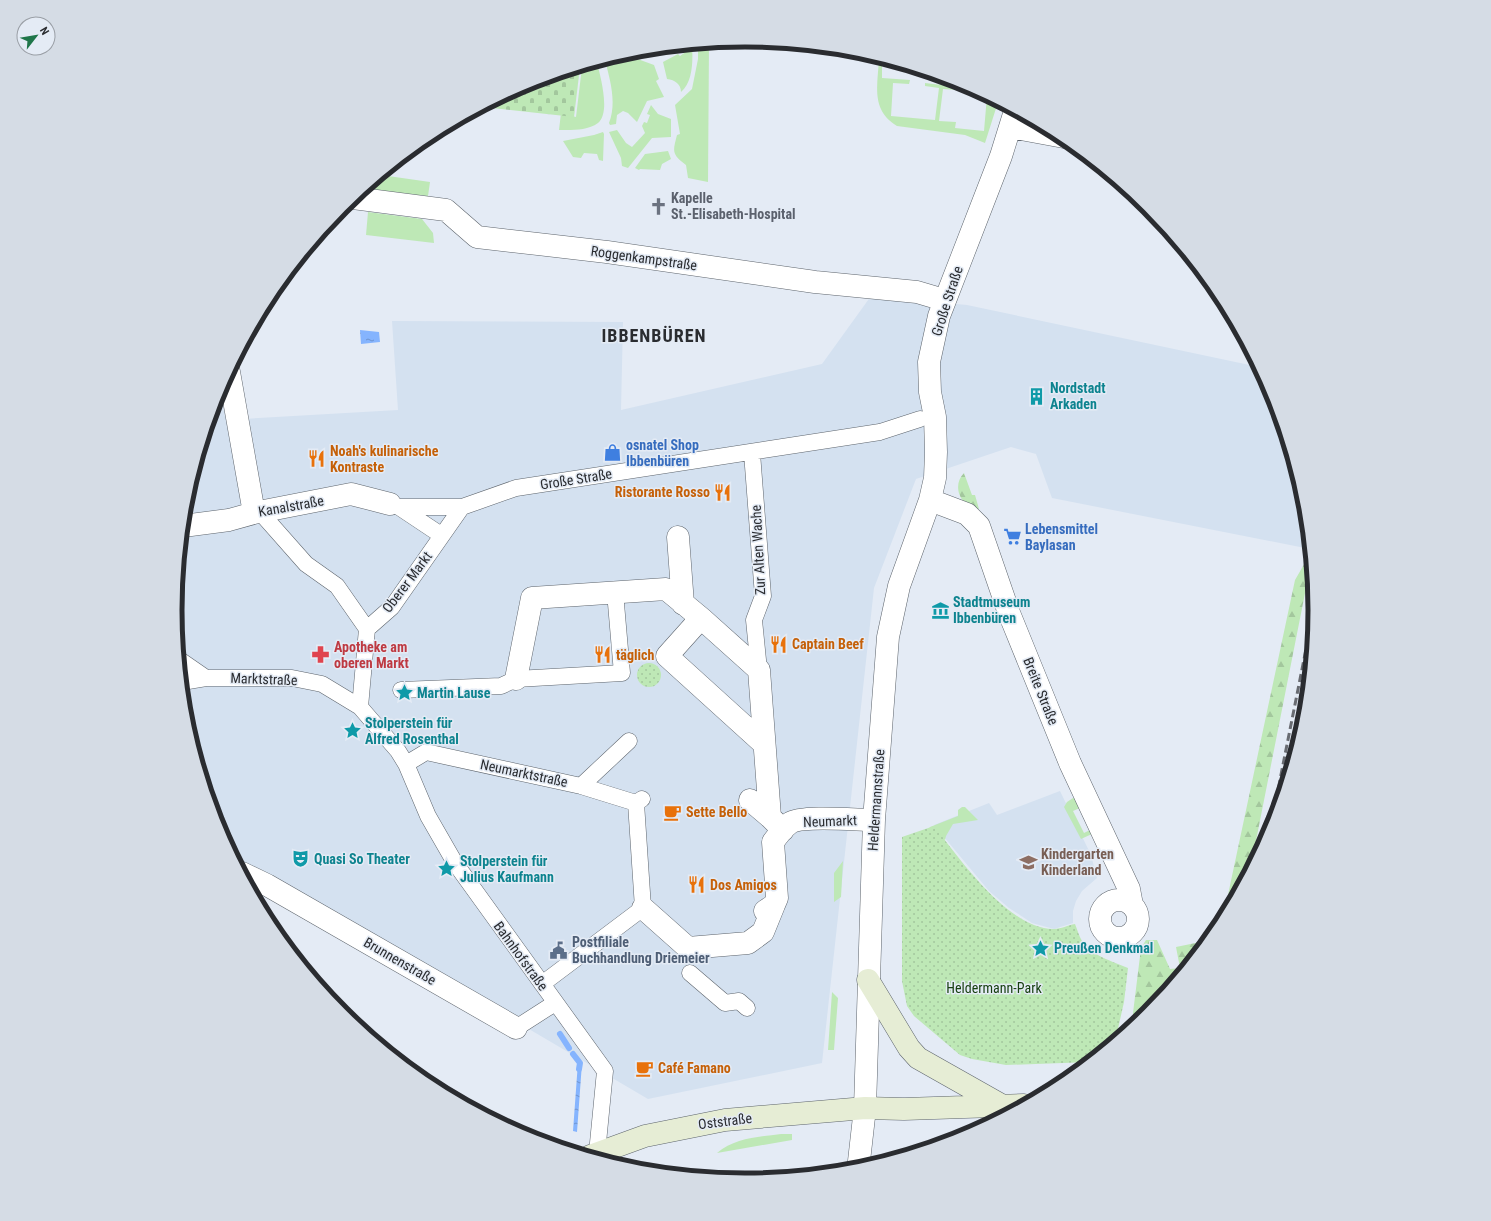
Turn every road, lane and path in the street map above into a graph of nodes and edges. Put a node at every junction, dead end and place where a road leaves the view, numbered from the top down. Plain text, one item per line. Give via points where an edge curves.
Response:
1 (1013, 119) edge
2 (1034, 126) edge
3 (361, 199) edge
4 (944, 300) junction
5 (231, 382) edge
6 (920, 419) dead end
7 (752, 453) junction
8 (930, 500) junction
9 (394, 506) junction
10 (462, 507) junction
11 (257, 512) junction
12 (189, 525) edge
13 (442, 535) junction
14 (678, 537) dead end
15 (615, 592) junction
16 (683, 604) junction
17 (701, 618) junction
18 (367, 629) junction
19 (185, 663) edge
20 (759, 670) junction
21 (206, 678) junction
22 (516, 679) junction
23 (187, 681) edge
24 (401, 690) dead end
25 (360, 707) junction
26 (629, 741) dead end
27 (763, 743) junction
28 (406, 764) junction
29 (581, 786) junction
30 (750, 800) dead end
31 (874, 820) junction
32 (776, 824) junction
33 (252, 882) edge
34 (261, 891) edge
35 (1132, 905) dead end
36 (643, 908) junction
37 (690, 973) dead end
38 (868, 980) junction
39 (542, 984) junction
40 (555, 1003) junction
41 (747, 1008) dead end
42 (516, 1028) joint
43 (1015, 1105) edge
44 (1003, 1106) junction
45 (865, 1108) junction
46 (593, 1153) edge
47 (596, 1154) edge
48 (859, 1162) edge

1 - 2 street
1 - 4 street, Große Straße
3 - 4 street, Roggenkampstraße via 446,210 477,237 607,252 815,282 917,292
4 - 8 street, Große Straße via 930,362 936,452 935,478
5 - 11 street
6 - 7 street, Große Straße via 880,432
7 - 10 street, Große Straße via 516,488
7 - 20 street, Zur Alten Wache via 763,596 754,620
8 - 31 street, Heldermannstraße via 899,586 888,637
8 - 35 street, Breite Straße via 967,514 979,526 1023,648 1070,763 1129,889
9 - 10 street, Große Straße
9 - 11 street, Kanalstraße via 351,494
9 - 13 street
10 - 13 street, Oberer Markt
11 - 12 street, Kanalstraße via 229,520
11 - 18 street via 306,564 337,586
13 - 18 street, Oberer Markt via 392,607
14 - 16 street
15 - 16 street via 666,589
15 - 22 street via 532,598
15 - 22 street via 622,673
16 - 17 street
17 - 20 street
17 - 27 street via 667,656
18 - 25 street
19 - 21 street
20 - 27 street
21 - 23 street, Marktstraße
21 - 25 street, Marktstraße via 292,678 322,684
22 - 24 street via 501,686
25 - 28 street
26 - 29 street via 600,773
27 - 32 street
28 - 29 street, Neumarktstraße via 426,752
28 - 39 street, Bahnhofstraße via 428,816 455,863
29 - 36 street, Neumarktstraße via 639,801
30 - 32 street
31 - 32 street, Neumarkt via 822,818
31 - 38 street, Heldermannstraße
32 - 36 street, Neumarkt via 773,842 777,898 770,908 763,932 748,943 688,948
33 - 34 street, Brunnenstraße
34 - 42 street, Brunnenstraße
36 - 39 street
37 - 41 street via 725,1003 739,1001
38 - 44 main road via 909,1048 918,1058
38 - 45 street, Heldermannstraße
39 - 40 street, Bahnhofstraße
40 - 42 street, Brunnenstraße
40 - 46 street, Bahnhofstraße via 605,1071
43 - 44 main road, Oststraße
44 - 45 main road, Oststraße
45 - 47 main road, Oststraße via 702,1123 645,1136
45 - 48 street, Heldermannstraße

